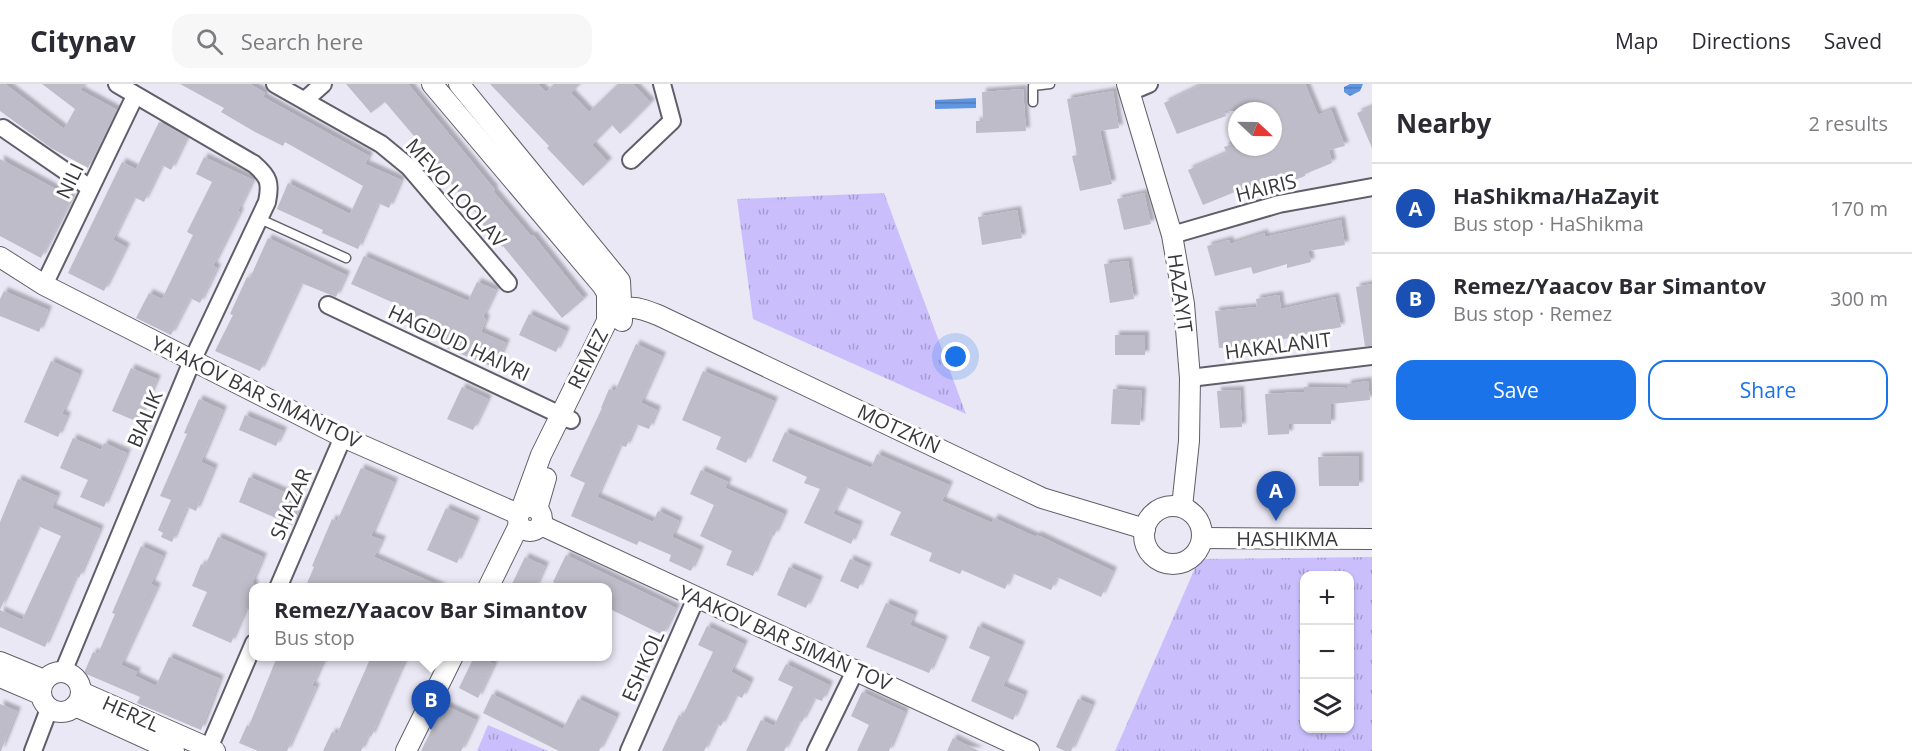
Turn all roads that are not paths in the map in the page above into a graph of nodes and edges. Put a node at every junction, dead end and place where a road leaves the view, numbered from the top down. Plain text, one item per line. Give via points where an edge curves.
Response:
1 (117, 84) edge
2 (275, 84) edge
3 (323, 84) edge
4 (432, 84) edge
5 (459, 84) edge
6 (662, 84) edge
7 (1050, 84) edge
8 (1149, 84) edge
9 (1129, 88) edge
10 (135, 96) junction
11 (305, 100) junction
12 (1033, 102) dead end
13 (3, 128) dead end
14 (632, 160) dead end
15 (90, 188) junction
16 (1372, 188) edge
17 (260, 219) junction
18 (1172, 235) junction
19 (0, 257) edge
20 (346, 258) dead end
21 (508, 283) dead end
22 (44, 285) junction
23 (328, 305) dead end
24 (658, 315) joint
25 (617, 317) junction
26 (1372, 356) edge
27 (192, 361) junction
28 (1190, 378) junction
29 (566, 417) junction
30 (343, 437) junction
31 (1182, 507) junction
32 (527, 516) junction
33 (1145, 529) junction
34 (1202, 538) junction
35 (1372, 539) edge
36 (280, 583) edge
37 (491, 583) edge
38 (696, 598) junction
39 (249, 656) edge
40 (451, 661) edge
41 (0, 662) edge
42 (856, 669) junction
43 (63, 672) junction
44 (0, 677) edge
45 (44, 694) junction
46 (78, 699) junction
47 (212, 750) edge
48 (33, 751) edge
49 (174, 751) edge
50 (406, 751) edge
51 (629, 751) edge
52 (816, 751) edge
53 (1029, 751) edge

1 - 10 street
2 - 11 street, MEVO LOOLAV
3 - 11 street
4 - 25 street via 602,285
5 - 25 street via 612,269 620,281
6 - 14 street via 672,121
7 - 12 lane via 1033,86
8 - 9 street
9 - 18 street, HAZAYIT
10 - 15 street, NILI
10 - 17 street, BIALIK via 264,172 270,186
11 - 21 street, MEVO LOOLAV via 381,144 410,167
13 - 15 street
15 - 22 street, NILI
16 - 18 street, HAIRIS via 1278,204
17 - 20 lane
17 - 27 street, BIALIK
18 - 28 street, HAZAYIT via 1184,303
19 - 22 street, YA'AKOV BAR SIMANTOV
22 - 27 street, YA'AKOV BAR SIMANTOV
23 - 29 street, HAGDUD HAIVRI
24 - 25 street, REMEZ
24 - 33 street, MOTZKIN via 1042,498
25 - 29 street, REMEZ via 594,371
26 - 28 street, HAKALANIT
27 - 30 street, YA'AKOV BAR SIMANTOV
27 - 43 street, BIALIK
28 - 31 street, HAZAYIT via 1190,441
29 - 32 street, REMEZ via 555,454
30 - 32 street, YA'AKOV BAR SIMANTOV
30 - 36 street, SHAZAR
31 - 33 street via 1158,510
31 - 34 street via 1200,523
32 - 37 street, REMEZ
32 - 38 street, YAAKOV BAR SIMAN TOV
33 - 34 street via 1148,548 1160,561 1170,563 1192,557
34 - 35 street, HASHIKMA
38 - 42 street, YAAKOV BAR SIMAN TOV
38 - 51 street, ESHKOL
39 - 47 street
40 - 50 street
41 - 45 street
42 - 52 street
42 - 53 street, YAAKOV BAR SIMAN TOV
43 - 45 street via 52,673
43 - 46 street via 78,681
44 - 45 street
45 - 46 street via 66,712
45 - 48 street
46 - 47 street, HERZL
46 - 49 street, HERZL

